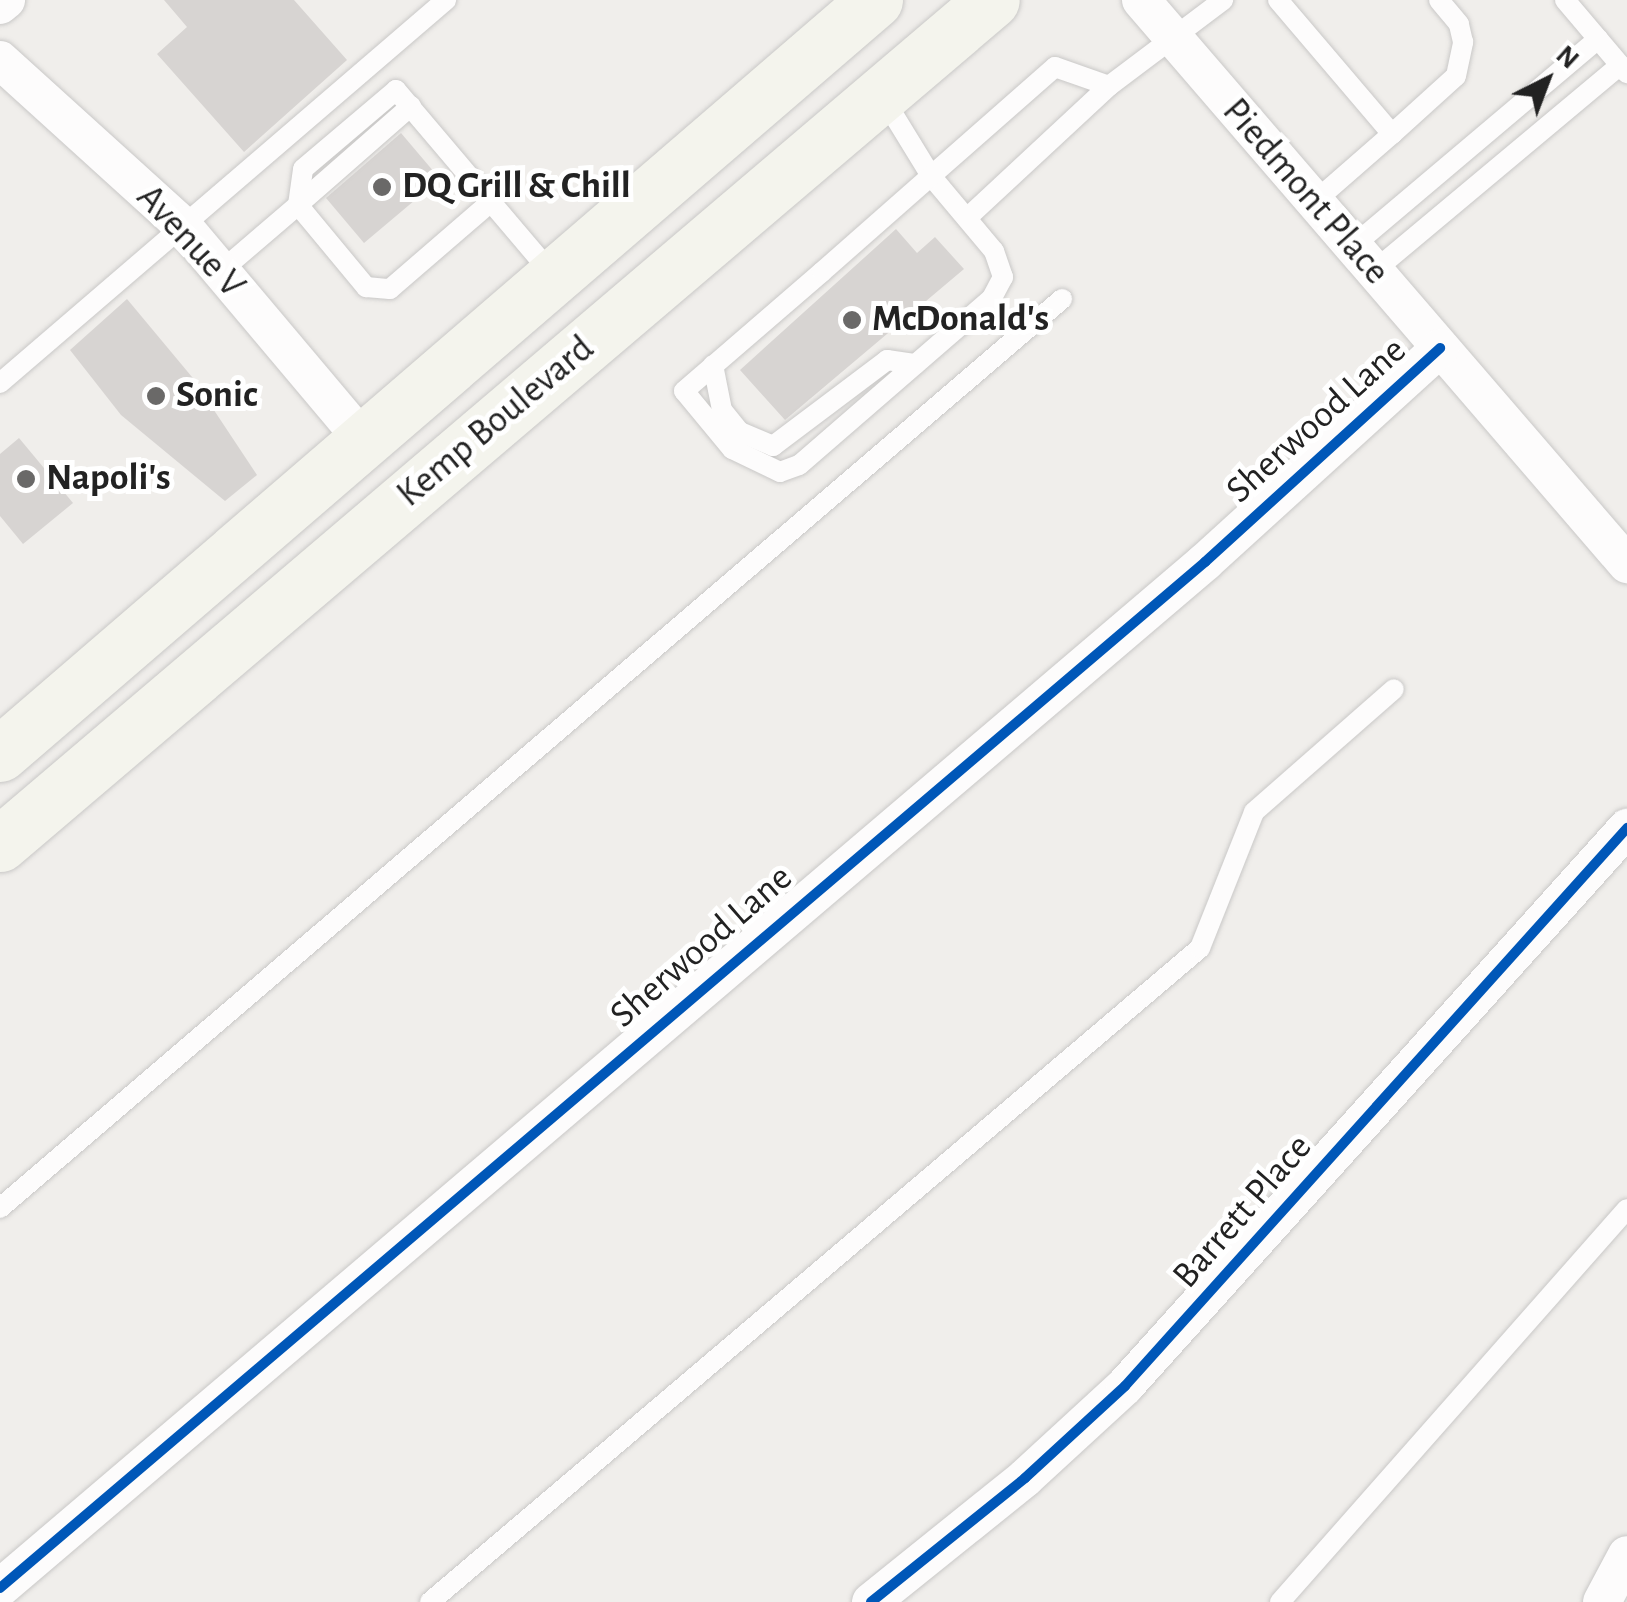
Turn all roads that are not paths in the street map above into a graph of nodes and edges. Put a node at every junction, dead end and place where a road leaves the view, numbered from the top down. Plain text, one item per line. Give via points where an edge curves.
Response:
1 (446, 0) edge
2 (876, 0) edge
3 (992, 0) edge
4 (1141, 0) edge
5 (1224, 0) edge
6 (1278, 0) edge
7 (1439, 0) edge
8 (1565, 0) edge
9 (1176, 38) junction
10 (1598, 39) junction
11 (0, 60) edge
12 (1624, 69) edge
13 (1109, 86) junction
14 (880, 94) junction
15 (1392, 134) junction
16 (932, 176) junction
17 (492, 201) junction
18 (1314, 202) junction
19 (298, 205) junction
20 (967, 218) junction
21 (183, 226) junction
22 (1363, 259) junction
23 (220, 271) junction
24 (554, 276) junction
25 (1062, 299) dead end
26 (1440, 348) junction
27 (916, 364) junction
28 (713, 366) junction
29 (0, 383) edge
30 (364, 440) junction
31 (408, 497) junction
32 (1627, 564) edge
33 (1394, 689) dead end
34 (0, 754) edge
35 (1627, 828) edge
36 (0, 844) edge
37 (0, 1208) edge
38 (1627, 1209) edge
39 (1627, 1555) edge
40 (0, 1588) edge
41 (430, 1602) edge
42 (871, 1602) edge
43 (1280, 1602) edge
44 (1602, 1602) edge

1 - 21 lane
2 - 24 main road, Kemp Boulevard
3 - 14 main road, Kemp Boulevard
4 - 9 street, Piedmont Place
5 - 9 lane
6 - 15 lane
7 - 15 lane via 1459,24 1463,42 1456,76
8 - 10 lane
9 - 13 lane
9 - 18 street, Piedmont Place
10 - 12 lane
10 - 22 lane
11 - 21 street, Avenue V
12 - 22 lane
13 - 16 lane via 1055,67
13 - 20 lane
14 - 16 lane
14 - 31 main road, Kemp Boulevard
15 - 18 lane
16 - 20 lane
16 - 28 lane
17 - 19 lane via 390,290 366,287
17 - 19 lane via 396,90 303,169
17 - 24 lane
18 - 22 street, Piedmont Place
19 - 23 lane
20 - 27 lane via 994,251 1003,277 992,298
21 - 23 street, Avenue V
21 - 29 lane
22 - 26 street, Piedmont Place
23 - 30 street, Avenue V
24 - 30 main road, Kemp Boulevard
25 - 37 lane
26 - 32 street, Piedmont Place
26 - 40 street, Sherwood Lane via 1205,562
27 - 28 lane via 887,360 773,446 740,432 722,410
27 - 28 lane via 799,465 780,472 732,449 684,391
30 - 31 main road
30 - 34 main road, Kemp Boulevard
31 - 36 main road, Kemp Boulevard
33 - 41 lane via 1254,812 1200,948
35 - 42 street, Barrett Place via 1125,1386 1025,1478
38 - 43 lane
39 - 44 street

